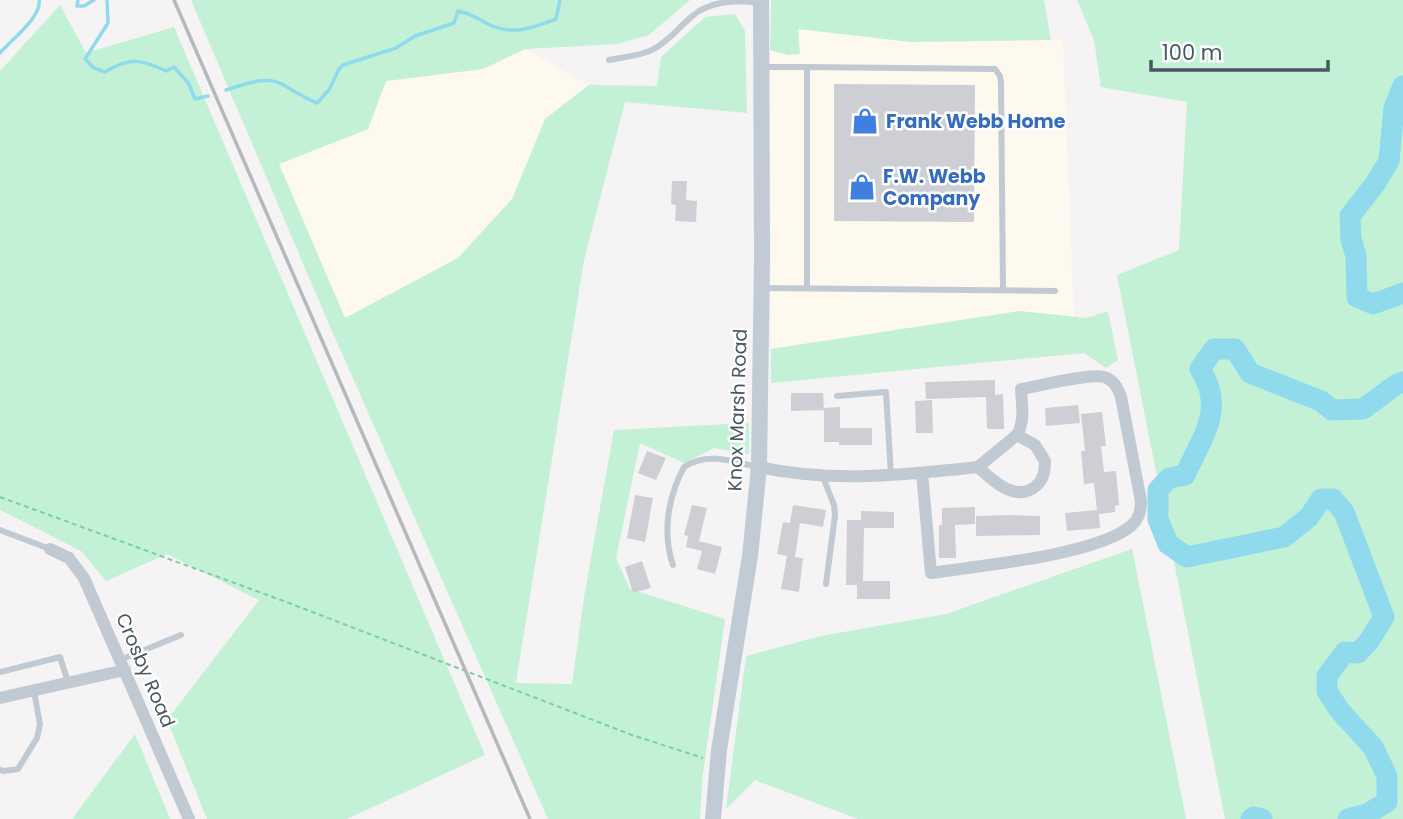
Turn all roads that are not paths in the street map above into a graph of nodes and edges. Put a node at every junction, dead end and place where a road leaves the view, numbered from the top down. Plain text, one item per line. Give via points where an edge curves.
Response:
1 (761, 2) edge
2 (609, 60) dead end
3 (762, 66) junction
4 (807, 67) junction
5 (761, 288) junction
6 (807, 288) junction
7 (1003, 290) junction
8 (1055, 291) dead end
9 (837, 396) dead end
10 (1017, 435) junction
11 (759, 467) junction
12 (978, 467) junction
13 (922, 473) junction
14 (822, 475) junction
15 (891, 475) junction
16 (0, 530) edge
17 (50, 549) joint
18 (673, 565) dead end
19 (826, 584) dead end
20 (181, 635) dead end
21 (123, 665) junction
22 (0, 672) edge
23 (68, 682) junction
24 (34, 690) junction
25 (0, 698) edge
26 (0, 770) edge
27 (189, 819) edge
28 (713, 819) edge

1 - 2 lane via 719,2 694,14 651,51
1 - 3 main road, Knox Marsh Road
3 - 4 lane
3 - 5 main road, Knox Marsh Road
4 - 6 lane
4 - 7 lane via 995,69 1001,83
5 - 6 lane
5 - 11 main road, Knox Marsh Road
6 - 7 lane
7 - 8 lane
9 - 15 lane via 886,393
10 - 12 street
10 - 12 street via 1035,445 1045,461 1037,485 1013,491
10 - 13 street via 1023,416 1021,389 1096,376 1111,380 1121,397 1141,500 1138,517 1122,531 1091,544 931,573
11 - 14 street
11 - 18 lane via 718,458 684,467 668,514 668,551
11 - 28 main road, Knox Marsh Road
12 - 13 street
13 - 15 street
14 - 15 street
14 - 19 lane via 835,515
16 - 17 lane
17 - 21 street, Crosby Road via 69,558 84,578
20 - 21 lane
21 - 23 street
21 - 27 street, Crosby Road
22 - 23 lane via 60,657
23 - 24 street
24 - 25 street
24 - 26 lane via 40,724 37,738 18,769

